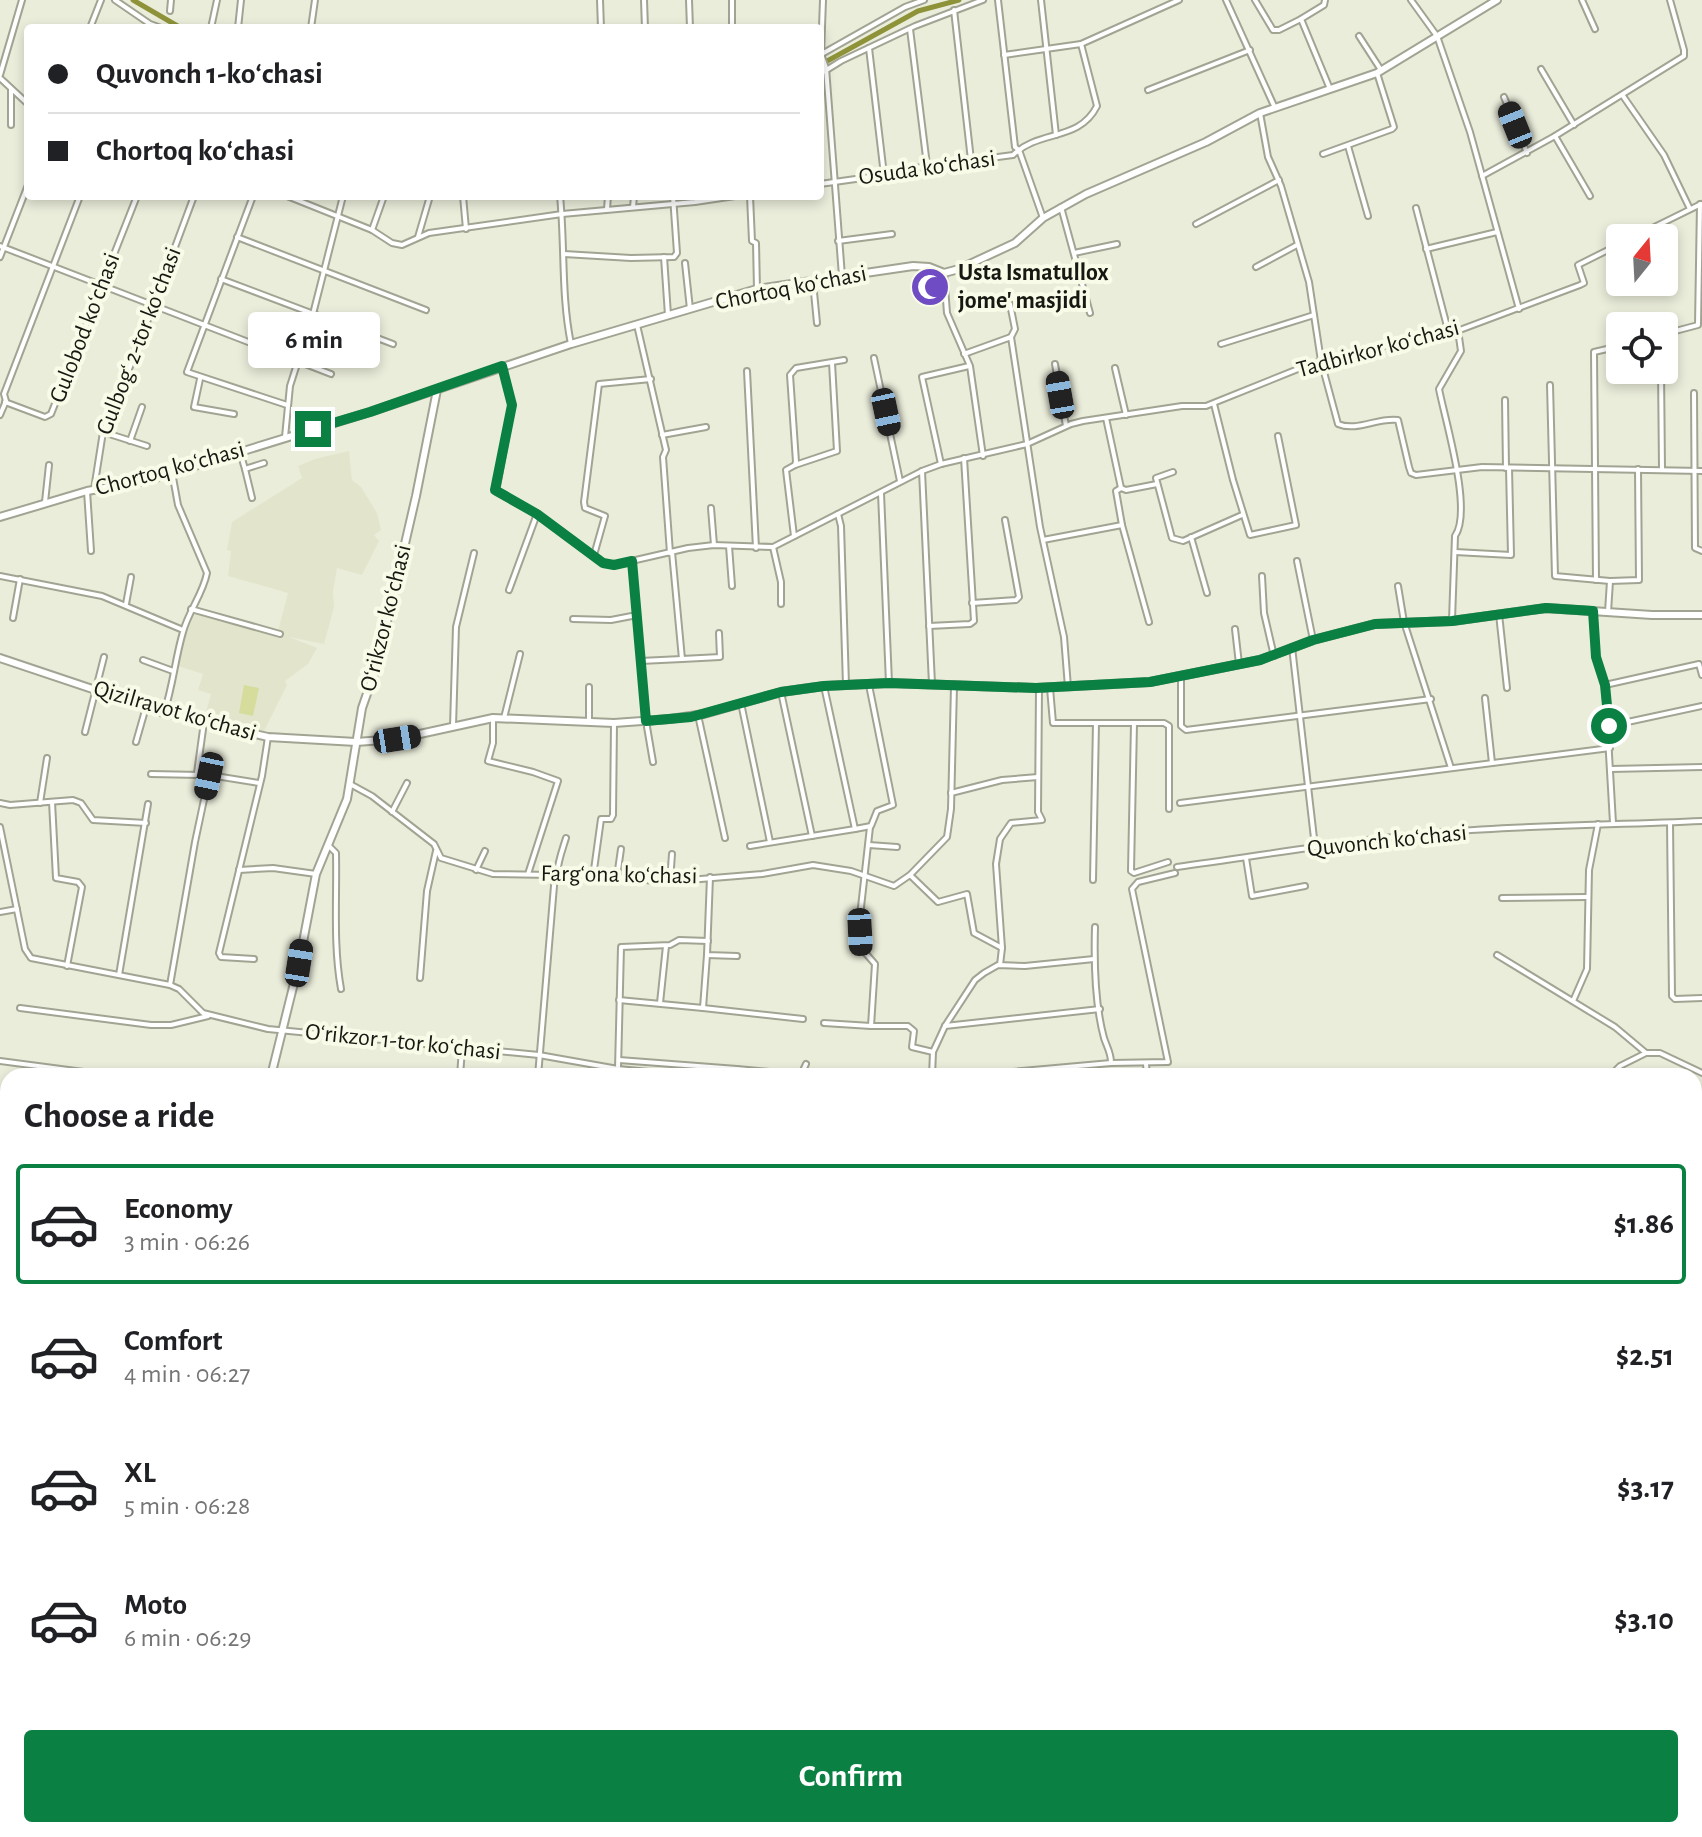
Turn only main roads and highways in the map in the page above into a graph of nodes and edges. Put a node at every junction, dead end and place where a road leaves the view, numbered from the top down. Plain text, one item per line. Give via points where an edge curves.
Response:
1 (1497, 0) edge
2 (437, 390) junction
3 (0, 517) edge
4 (1702, 615) edge
5 (0, 658) edge
6 (356, 742) junction
7 (273, 1068) edge

1 - 2 main road, Chortoq koʻchasi via 1379,72 1260,113 1061,207 1015,243 959,269 944,273 913,266 757,289
2 - 3 main road, Chortoq koʻchasi via 146,481 90,490
2 - 6 main road, Oʻrikzor koʻchasi
4 - 6 main road, Qizilravot koʻchasi via 1546,608 1452,621 1375,624 1274,656 1181,677 1050,688 824,686 698,715 614,723 493,718 397,739
5 - 6 main road, Qizilravot koʻchasi via 164,713 268,737
6 - 7 main road, Oʻrikzor koʻchasi via 341,817 316,874

